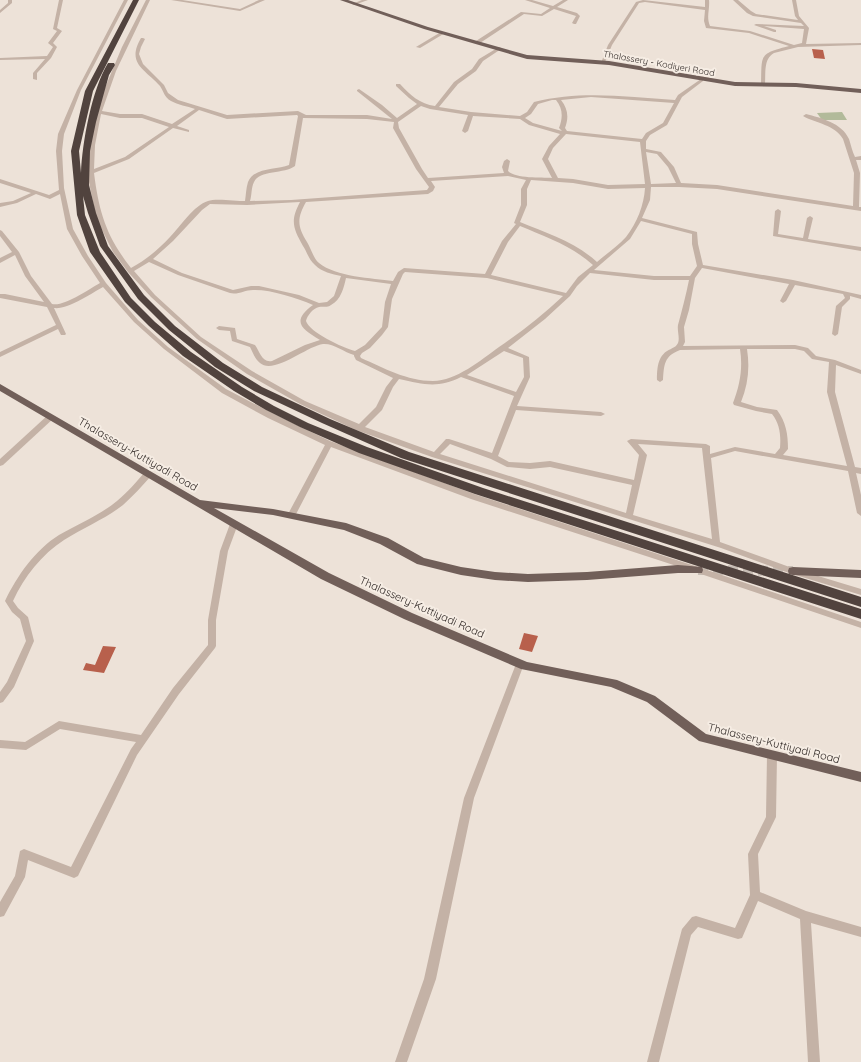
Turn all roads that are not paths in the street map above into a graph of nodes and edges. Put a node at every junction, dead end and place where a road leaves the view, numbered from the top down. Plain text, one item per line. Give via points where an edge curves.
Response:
1 (10, 0) edge
2 (61, 0) edge
3 (126, 0) edge
4 (136, 0) edge
5 (144, 0) edge
6 (148, 0) edge
7 (172, 0) edge
8 (263, 0) edge
9 (343, 0) edge
10 (366, 0) edge
11 (527, 0) edge
12 (566, 0) edge
13 (706, 0) edge
14 (735, 0) edge
15 (794, 0) edge
16 (354, 4) junction
17 (554, 8) junction
18 (708, 8) junction
19 (0, 12) edge
20 (802, 22) junction
21 (574, 23) dead end
22 (732, 27) dead end
23 (807, 28) junction
24 (746, 31) junction
25 (774, 31) dead end
26 (443, 33) junction
27 (143, 39) dead end
28 (478, 42) junction
29 (861, 44) edge
30 (798, 46) junction
31 (418, 47) dead end
32 (499, 48) junction
33 (49, 56) junction
34 (0, 59) edge
35 (603, 62) junction
36 (35, 79) dead end
37 (701, 80) junction
38 (398, 85) dead end
39 (763, 85) junction
40 (359, 90) dead end
41 (861, 91) edge
42 (558, 99) junction
43 (676, 102) junction
44 (421, 104) junction
45 (199, 108) junction
46 (436, 108) junction
47 (98, 112) junction
48 (471, 114) junction
49 (301, 116) junction
50 (806, 116) dead end
51 (521, 118) junction
52 (396, 121) junction
53 (172, 126) junction
54 (187, 131) dead end
55 (465, 131) dead end
56 (564, 132) junction
57 (643, 141) junction
58 (643, 150) junction
59 (861, 158) edge
60 (853, 160) junction
61 (507, 161) dead end
62 (90, 172) junction
63 (508, 174) junction
64 (529, 179) junction
65 (427, 180) junction
66 (556, 180) junction
67 (0, 182) edge
68 (679, 185) junction
69 (648, 186) junction
70 (61, 191) junction
71 (35, 193) junction
72 (304, 201) junction
73 (247, 203) junction
74 (0, 205) edge
75 (859, 209) edge
76 (778, 211) dead end
77 (810, 218) dead end
78 (639, 219) junction
79 (519, 224) junction
80 (0, 232) edge
81 (805, 240) junction
82 (861, 249) edge
83 (16, 252) junction
84 (149, 259) junction
85 (0, 261) edge
86 (597, 265) junction
87 (700, 266) junction
88 (130, 271) junction
89 (588, 271) junction
90 (344, 275) junction
91 (487, 276) junction
92 (692, 278) junction
93 (793, 282) junction
94 (395, 283) junction
95 (104, 284) junction
96 (845, 293) junction
97 (568, 295) junction
98 (0, 296) edge
99 (861, 297) edge
100 (783, 301) dead end
101 (317, 305) junction
102 (50, 306) junction
103 (59, 326) junction
104 (219, 328) dead end
105 (63, 334) dead end
106 (835, 334) dead end
107 (326, 341) junction
108 (502, 348) junction
109 (679, 348) junction
110 (743, 348) junction
111 (359, 352) junction
112 (0, 356) edge
113 (833, 362) junction
114 (861, 372) edge
115 (461, 375) junction
116 (397, 377) junction
117 (660, 380) dead end
118 (0, 387) edge
119 (518, 395) junction
120 (513, 408) junction
121 (601, 414) dead end
122 (51, 417) junction
123 (359, 428) junction
124 (329, 444) junction
125 (435, 455) junction
126 (778, 455) junction
127 (494, 457) junction
128 (707, 457) junction
129 (0, 463) edge
130 (851, 470) junction
131 (861, 471) edge
132 (148, 474) junction
133 (636, 483) junction
134 (196, 502) junction
135 (861, 513) edge
136 (291, 516) junction
137 (630, 517) junction
138 (234, 524) junction
139 (716, 544) junction
140 (698, 570) junction
141 (793, 571) junction
142 (861, 574) edge
143 (861, 592) edge
144 (861, 602) edge
145 (861, 614) edge
146 (861, 625) edge
147 (520, 664) junction
148 (0, 698) edge
149 (143, 740) junction
150 (0, 744) edge
151 (772, 755) junction
152 (861, 777) edge
153 (755, 895) junction
154 (0, 912) edge
155 (805, 916) junction
156 (861, 932) edge
157 (401, 1062) edge
158 (653, 1062) edge
159 (814, 1062) edge

1 - 19 street
2 - 33 street via 56,30 60,31 50,43 55,47
3 - 70 street via 79,90 61,134
4 - 145 highway via 89,91 75,151 81,215 96,252 128,300 187,354 244,393 304,425 363,450 479,491
5 - 144 highway via 106,76 92,122 85,185 104,246 141,296 172,328 219,365 258,389 405,455
6 - 47 street via 115,66
7 - 8 street via 240,10
9 - 16 main road, Thalassery - Kodiyeri Road
10 - 16 street
11 - 17 street
12 - 17 street
13 - 18 street
14 - 20 street via 755,15
15 - 20 street via 797,16
16 - 26 main road, Thalassery - Kodiyeri Road
17 - 21 street via 578,16
17 - 28 street via 542,15 523,14
18 - 24 street via 708,27
18 - 35 street via 638,2 610,45
20 - 23 street
22 - 24 street
23 - 25 street via 756,25
23 - 30 street via 804,41
24 - 30 street
26 - 28 main road, Thalassery - Kodiyeri Road
26 - 31 street
27 - 45 street via 137,57 144,71 161,84 172,99
28 - 32 main road, Thalassery - Kodiyeri Road
29 - 30 street
30 - 39 street via 767,55
32 - 35 main road, Thalassery - Kodiyeri Road via 527,57
32 - 46 street via 456,83
33 - 34 street
33 - 36 street via 35,73
35 - 37 main road, Thalassery - Kodiyeri Road via 670,72
37 - 39 main road, Thalassery - Kodiyeri Road
37 - 43 street
38 - 44 street via 412,100
39 - 41 main road, Thalassery - Kodiyeri Road via 804,85
40 - 52 street via 392,114
42 - 43 street via 591,96
42 - 51 street via 536,103
42 - 56 street via 565,108 562,128
43 - 57 street via 665,124 648,134
44 - 46 street
44 - 52 street
45 - 49 street via 227,117 298,113
45 - 53 street
46 - 48 street
47 - 53 street via 142,116
47 - 62 street
48 - 51 street
48 - 55 street
49 - 52 street via 367,117
49 - 73 street via 292,166 255,177
50 - 60 street via 837,129 845,138
51 - 56 street via 531,124
52 - 65 street via 396,128
53 - 54 street
53 - 62 street via 127,158
56 - 57 street
56 - 66 street via 545,159
57 - 58 street
58 - 68 street via 659,153 672,167
58 - 69 street
59 - 60 street
60 - 75 street via 858,173
61 - 63 street via 505,172
62 - 88 street via 99,215 112,246
63 - 64 street
63 - 65 street
64 - 66 street
64 - 79 street via 524,189 524,205 517,222
65 - 72 street via 432,187 428,192
66 - 69 street via 586,182 608,188
67 - 71 street
68 - 69 street
68 - 75 street via 717,187
69 - 78 street via 647,200
70 - 71 street via 50,197
70 - 95 street via 70,229
71 - 74 street via 15,202
72 - 73 street
72 - 90 street via 295,218 298,232 316,263 326,270
73 - 84 street via 209,202 200,206 176,235
76 - 81 street via 775,235
77 - 81 street
78 - 86 street via 628,238
78 - 87 street via 695,233
79 - 86 street via 564,243
79 - 91 street via 505,241
80 - 83 street
81 - 82 street
83 - 85 street
83 - 102 street via 28,276
84 - 88 street
84 - 101 street via 226,291 237,293 247,288 258,288 302,298
86 - 89 street
87 - 92 street
87 - 93 street
88 - 123 street via 172,316 242,370 304,404
89 - 92 street via 654,278
89 - 97 street via 575,283
90 - 94 street
90 - 101 street via 336,298 329,304
91 - 94 street via 404,270
91 - 97 street
92 - 109 street
93 - 96 street
93 - 100 street
94 - 111 street via 386,310 386,326
95 - 102 street via 66,304
95 - 124 street via 136,322 224,391
96 - 99 street
96 - 106 street via 848,298 839,306
97 - 108 street
98 - 102 street
101 - 107 street via 307,312 302,323
102 - 103 street
103 - 105 street
103 - 112 street
104 - 107 street via 233,329 234,340 253,346 263,363 268,364
107 - 111 street
108 - 115 street
108 - 119 street via 526,356 527,377
109 - 110 street
109 - 117 street via 668,351 660,363
110 - 113 street via 795,347 806,349 814,358
110 - 126 street via 745,382 737,403 774,412 781,419 784,449
111 - 116 street via 358,359
113 - 114 street
113 - 130 street via 831,392
115 - 116 street via 440,384
115 - 119 street
116 - 123 street via 372,418
118 - 122 main road, Thalassery-Kuttiyadi Road
119 - 120 street
120 - 121 street
120 - 127 street
122 - 129 street
122 - 132 main road, Thalassery-Kuttiyadi Road
123 - 125 street
124 - 136 street
124 - 140 street via 474,497
125 - 127 street via 450,441
125 - 137 street
126 - 128 street via 735,448
126 - 130 street
127 - 133 street via 507,464 550,464
128 - 133 street via 706,446 631,440 643,454
128 - 139 street
130 - 131 street
130 - 135 street
132 - 134 main road, Thalassery-Kuttiyadi Road
132 - 148 street via 120,502 101,516 60,538 38,558 14,588 9,602 24,617 30,641 11,684
133 - 137 street
134 - 136 main road
134 - 138 main road, Thalassery-Kuttiyadi Road
136 - 140 main road via 367,534 421,561 495,576 528,578
137 - 139 street
138 - 147 main road, Thalassery-Kuttiyadi Road via 332,579 408,616
138 - 149 street via 224,551 212,620 212,646
139 - 141 street
140 - 146 street
141 - 142 main road
141 - 143 street
147 - 151 main road, Thalassery-Kuttiyadi Road via 613,683 651,699 703,738
147 - 157 street via 469,798 430,980
149 - 150 street via 59,725 26,746
149 - 154 street via 134,752 74,873 24,854 20,877
151 - 152 main road, Thalassery-Kuttiyadi Road
151 - 153 street via 771,817 753,854
153 - 155 street
153 - 158 street via 738,934 696,921 686,933
155 - 156 street
155 - 159 street

